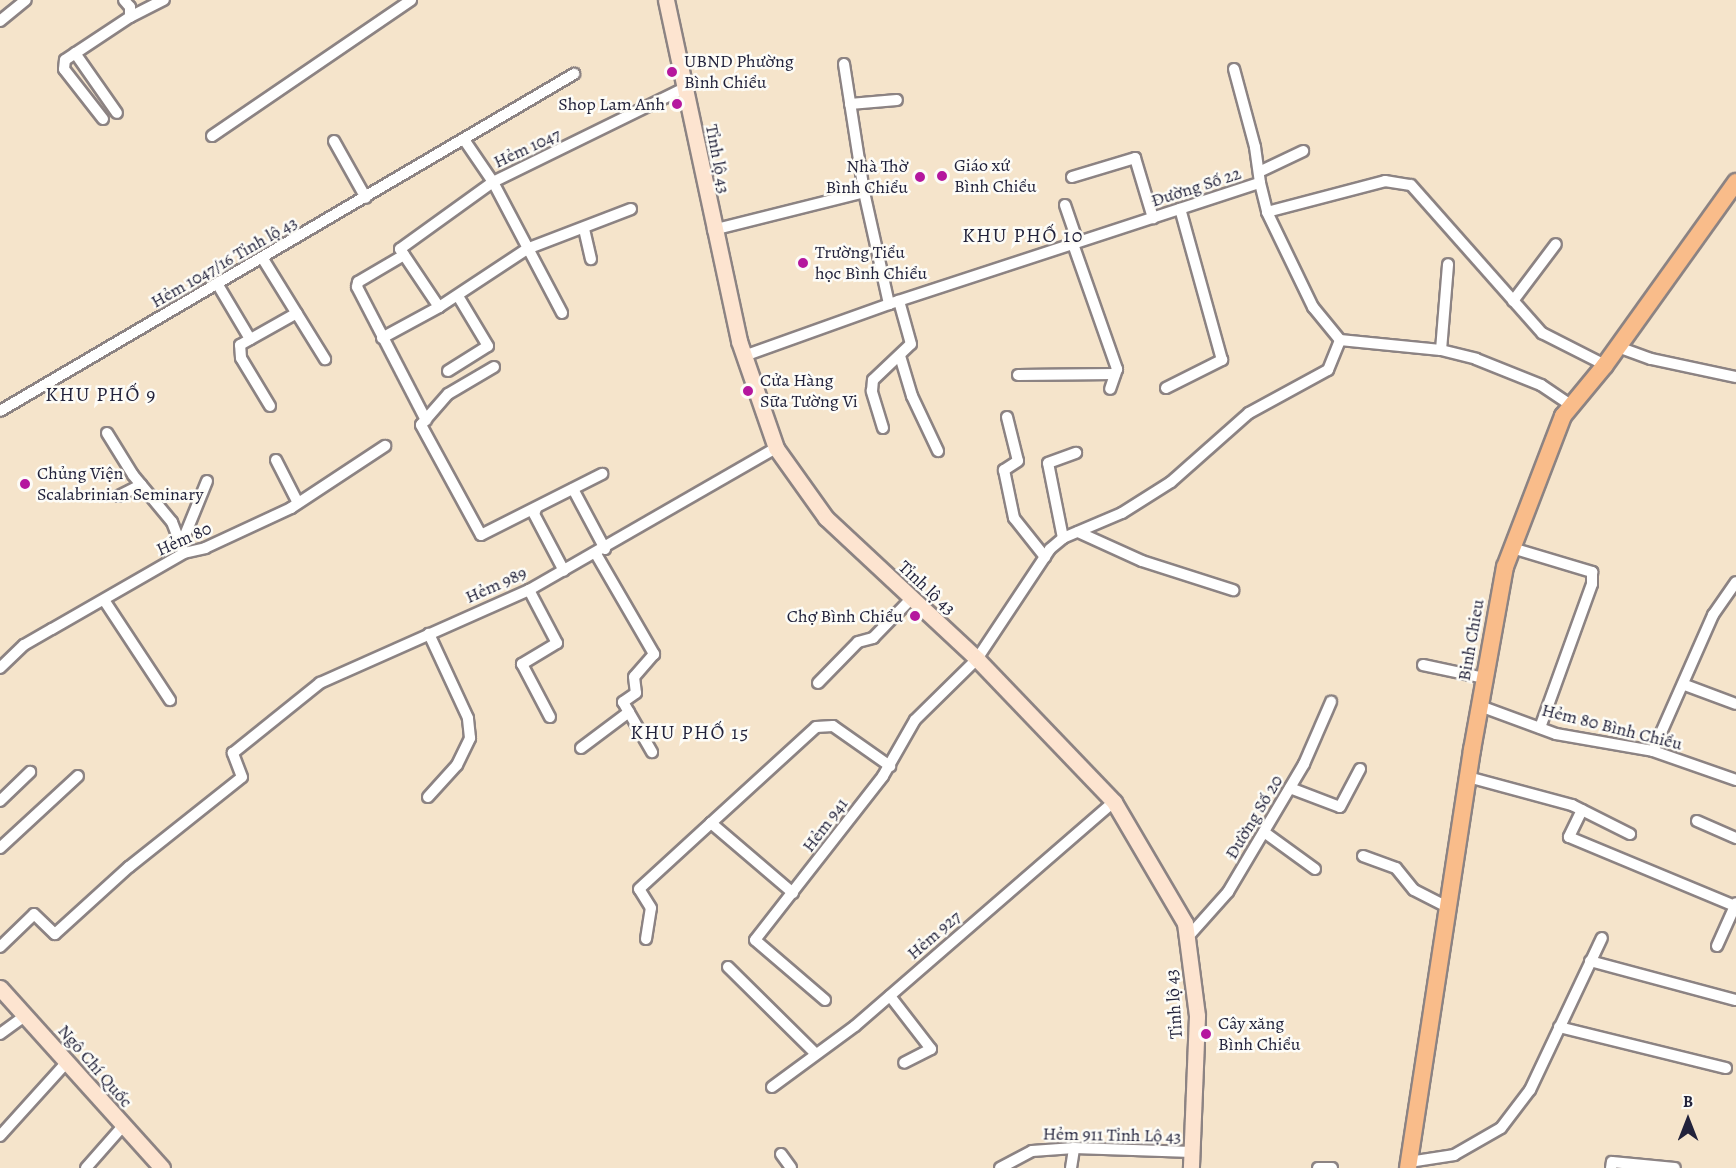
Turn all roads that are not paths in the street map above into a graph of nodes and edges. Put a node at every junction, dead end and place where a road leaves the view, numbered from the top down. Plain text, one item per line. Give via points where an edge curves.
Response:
1 (26, 0) edge
2 (124, 0) edge
3 (164, 0) edge
4 (411, 0) edge
5 (666, 0) edge
6 (130, 17) junction
7 (0, 21) edge
8 (75, 53) junction
9 (844, 64) dead end
10 (1234, 69) dead end
11 (574, 74) dead end
12 (685, 88) junction
13 (897, 100) dead end
14 (850, 104) junction
15 (117, 113) dead end
16 (103, 120) dead end
17 (212, 136) dead end
18 (334, 141) dead end
19 (465, 141) junction
20 (1303, 151) dead end
21 (1258, 172) junction
22 (1072, 177) dead end
23 (493, 182) junction
24 (1736, 182) edge
25 (1260, 183) junction
26 (864, 192) junction
27 (366, 198) junction
28 (1065, 205) dead end
29 (631, 209) dead end
30 (1180, 209) junction
31 (1267, 212) junction
32 (1153, 218) junction
33 (584, 229) junction
34 (713, 230) junction
35 (1076, 243) junction
36 (1556, 244) dead end
37 (527, 249) junction
38 (404, 255) junction
39 (263, 259) junction
40 (591, 259) dead end
41 (1448, 264) dead end
42 (218, 285) junction
43 (458, 296) junction
44 (1513, 301) junction
45 (894, 302) junction
46 (439, 307) junction
47 (297, 313) junction
48 (562, 313) dead end
49 (382, 338) junction
50 (250, 339) junction
51 (1340, 340) junction
52 (1618, 347) junction
53 (1442, 350) junction
54 (744, 356) junction
55 (900, 356) junction
56 (325, 359) dead end
57 (1605, 365) junction
58 (494, 367) dead end
59 (448, 371) dead end
60 (1115, 374) junction
61 (1018, 375) dead end
62 (1736, 377) edge
63 (1166, 388) dead end
64 (1110, 389) dead end
65 (1571, 405) junction
66 (270, 406) dead end
67 (0, 411) edge
68 (1007, 417) dead end
69 (426, 420) junction
70 (883, 428) dead end
71 (107, 434) dead end
72 (385, 446) dead end
73 (776, 448) junction
74 (938, 451) dead end
75 (1076, 453) dead end
76 (276, 460) dead end
77 (602, 474) dead end
78 (207, 482) dead end
79 (141, 485) junction
80 (573, 489) junction
81 (119, 496) dead end
82 (298, 503) junction
83 (536, 509) junction
84 (1078, 532) junction
85 (1063, 538) junction
86 (1512, 548) junction
87 (183, 549) junction
88 (601, 552) junction
89 (1045, 557) junction
90 (564, 571) junction
91 (1736, 582) edge
92 (530, 590) junction
93 (1233, 590) dead end
94 (104, 600) junction
95 (910, 600) junction
96 (429, 634) junction
97 (977, 659) junction
98 (1423, 665) dead end
99 (0, 668) edge
100 (1484, 678) junction
101 (818, 683) dead end
102 (1684, 685) junction
103 (170, 700) dead end
104 (1331, 702) dead end
105 (1736, 704) edge
106 (1480, 706) junction
107 (629, 712) junction
108 (550, 717) dead end
109 (1540, 728) junction
110 (581, 748) dead end
111 (1653, 751) junction
112 (652, 752) dead end
113 (890, 766) junction
114 (1360, 769) dead end
115 (30, 772) dead end
116 (78, 776) dead end
117 (1468, 777) junction
118 (1736, 780) edge
119 (1290, 788) junction
120 (428, 797) dead end
121 (0, 801) edge
122 (1114, 802) junction
123 (1581, 810) junction
124 (1697, 821) dead end
125 (711, 823) junction
126 (1263, 832) junction
127 (1630, 834) dead end
128 (1736, 838) edge
129 (0, 848) edge
130 (1363, 856) dead end
131 (1315, 869) dead end
132 (793, 893) junction
133 (1735, 904) edge
134 (1449, 908) junction
135 (1187, 938) junction
136 (1602, 938) dead end
137 (646, 939) dead end
138 (1717, 946) dead end
139 (0, 947) edge
140 (1590, 961) junction
141 (728, 967) dead end
142 (0, 988) edge
143 (890, 996) junction
144 (825, 1000) dead end
145 (1736, 1000) edge
146 (25, 1016) junction
147 (1559, 1027) junction
148 (0, 1034) edge
149 (815, 1053) junction
150 (66, 1063) junction
151 (904, 1063) dead end
152 (1726, 1068) dead end
153 (772, 1087) dead end
154 (122, 1127) junction
155 (0, 1136) edge
156 (1074, 1148) junction
157 (1192, 1152) junction
158 (781, 1155) dead end
159 (1409, 1165) edge
160 (86, 1168) edge
161 (162, 1168) edge
162 (791, 1168) edge
163 (1000, 1168) edge
164 (1071, 1168) edge
165 (1191, 1168) edge
166 (1318, 1168) edge
167 (1332, 1168) edge
168 (1611, 1168) edge
169 (1675, 1168) edge

1 - 7 street
2 - 6 street via 130,7
3 - 6 street
4 - 17 street
5 - 12 main road, Tỉnh lộ 43
6 - 8 street
8 - 15 street
8 - 16 street via 65,60 64,69
9 - 14 street
10 - 21 street
11 - 19 street, Hẻm 1047/16 Tỉnh lộ 43
12 - 23 street, Hẻm 1047
12 - 34 main road, Tỉnh lộ 43
13 - 14 street
14 - 26 street
18 - 27 street
19 - 23 street
19 - 27 street, Hẻm 1047/16 Tỉnh lộ 43
20 - 21 street
21 - 25 street
22 - 32 street via 1134,158
23 - 37 street
23 - 38 street, Hẻm 1047 via 400,246
24 - 52 main road, Binh Chieu
25 - 30 street, Đường Số 22
25 - 31 street, Đường Số 22
26 - 34 street
26 - 45 street
27 - 39 street, Hẻm 1047/16 Tỉnh lộ 43
28 - 35 street
29 - 33 street
30 - 32 street, Đường Số 22
30 - 63 street via 1222,360
31 - 44 street via 1385,181 1411,185
31 - 51 street, Đường Số 22 via 1313,307
32 - 35 street, Đường Số 22
33 - 37 street
33 - 40 street
34 - 54 main road, Tỉnh lộ 43
35 - 45 street, Đường Số 22
35 - 60 street via 1117,369
36 - 44 street
37 - 43 street
37 - 48 street
38 - 46 street
38 - 49 street, Hẻm 1047 via 357,284
39 - 42 street, Hẻm 1047/16 Tỉnh lộ 43
39 - 47 street
41 - 53 street
42 - 50 street
42 - 67 street, Hẻm 1047/16 Tỉnh lộ 43
43 - 46 street
43 - 59 street via 488,346
44 - 57 street via 1542,333
45 - 54 street, Đường Số 22
45 - 55 street via 910,344
46 - 49 street
47 - 50 street
47 - 56 street
49 - 69 street, Hẻm 1047
50 - 66 street via 239,351
51 - 53 street
51 - 84 street via 1328,370 1249,413 1171,482 1122,513
52 - 57 main road, Binh Chieu
52 - 62 street via 1651,359
53 - 65 street via 1541,385
54 - 73 main road, Tỉnh lộ 43
55 - 70 street via 872,383
55 - 74 street via 912,396
57 - 65 main road, Binh Chieu
58 - 69 street via 448,394
60 - 61 street
60 - 64 street
65 - 86 main road, Binh Chieu via 1563,416
68 - 89 street via 1018,461 1004,470 1014,518
69 - 83 street, Hẻm 1047 via 421,425 481,535
71 - 79 street
72 - 82 street, Hẻm 80
73 - 88 street, Hẻm 989
73 - 95 main road, Tỉnh lộ 43 via 826,518
75 - 85 street via 1048,463
76 - 82 street
77 - 80 street
78 - 87 street
79 - 81 street
79 - 87 street via 172,522
80 - 83 street
80 - 88 street
82 - 87 street, Hẻm 80 via 205,548
83 - 90 street via 534,514
84 - 85 street
84 - 93 street via 1142,561
85 - 89 street, Hẻm 941
86 - 100 main road, Binh Chieu via 1500,585
86 - 109 street via 1592,572 1592,584
87 - 94 street, Hẻm 80
88 - 90 street, Hẻm 989
88 - 107 street via 654,654 634,676 636,693 624,702
89 - 97 street, Hẻm 941
90 - 92 street, Hẻm 989
91 - 102 street via 1713,615
92 - 96 street, Hẻm 989
92 - 108 street via 557,643 522,664
94 - 99 street, Hẻm 80 via 24,645
94 - 103 street
95 - 97 main road, Tỉnh lộ 43
95 - 101 street via 873,638 858,642
96 - 120 street via 468,718 470,738 457,765
96 - 139 street, Hẻm 989 via 320,683 233,753 242,777 129,867 55,934 34,914
97 - 113 street, Hẻm 941 via 915,720
97 - 122 main road, Tỉnh lộ 43
98 - 100 street
100 - 106 main road, Binh Chieu
102 - 105 street
102 - 111 street
104 - 119 street, Đường Số 20
106 - 109 street, Hẻm 80 Bình Chiểu
106 - 117 main road, Binh Chieu
107 - 110 street
107 - 112 street
109 - 111 street, Hẻm 80 Bình Chiểu
111 - 118 street, Hẻm 80 Bình Chiểu
113 - 125 street via 833,726 816,727
113 - 132 street, Hẻm 941
114 - 119 street via 1340,807
115 - 121 street
116 - 129 street
117 - 123 street
117 - 134 main road, Binh Chieu
119 - 126 street, Đường Số 20
122 - 135 main road, Tỉnh lộ 43 via 1170,892 1185,923
122 - 143 street, Hẻm 927
123 - 127 street
123 - 133 street via 1569,837
124 - 128 street
125 - 132 street
125 - 137 street via 639,889 651,908
126 - 131 street
126 - 135 street, Đường Số 20 via 1228,892
130 - 134 street via 1396,868 1414,890
132 - 144 street, Hẻm 941 via 755,940
133 - 138 street
134 - 159 main road, Binh Chieu
135 - 157 main road, Tỉnh lộ 43 via 1197,1016
136 - 140 street
140 - 145 street
140 - 147 street
141 - 149 street
142 - 146 main road, Ngô Chí Quốc
143 - 149 street, Hẻm 927
143 - 151 street via 931,1049
146 - 148 street
146 - 150 main road, Ngô Chí Quốc
147 - 152 street
147 - 159 street via 1530,1089 1501,1128 1454,1155
149 - 153 street, Hẻm 927
150 - 154 main road, Ngô Chí Quốc
150 - 155 street
154 - 160 street
154 - 161 main road, Ngô Chí Quốc
156 - 157 street, Hẻm 911 Tỉnh Lộ 43
156 - 163 street, Hẻm 911 Tỉnh Lộ 43 via 1032,1151
156 - 164 street
157 - 165 main road, Tỉnh lộ 43
158 - 162 street
166 - 167 street
168 - 169 street via 1612,1162

